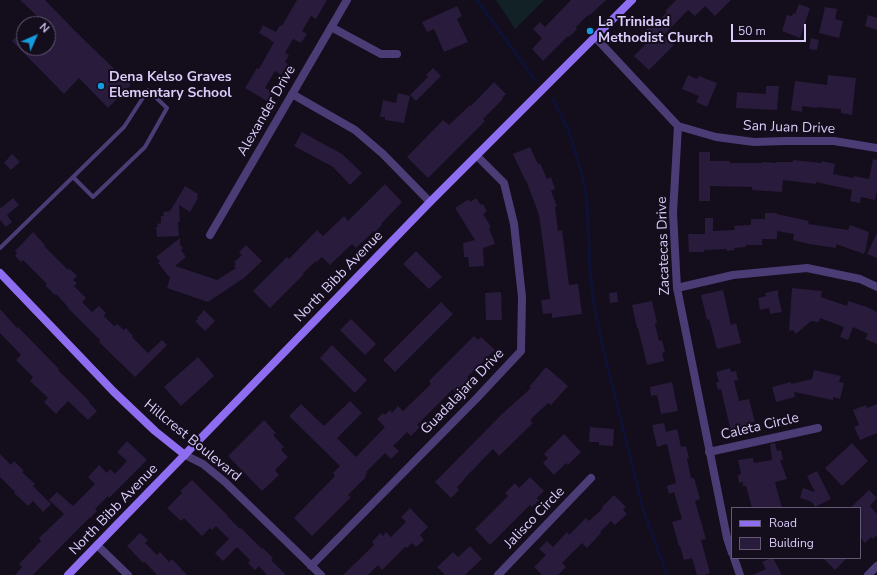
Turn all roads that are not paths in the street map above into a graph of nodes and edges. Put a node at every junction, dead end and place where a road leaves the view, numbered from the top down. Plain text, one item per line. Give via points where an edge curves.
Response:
1 (347, 0) edge
2 (632, 0) edge
3 (331, 27) junction
4 (595, 37) junction
5 (396, 54) dead end
6 (292, 94) junction
7 (678, 126) junction
8 (877, 148) edge
9 (477, 156) junction
10 (73, 176) junction
11 (430, 202) junction
12 (210, 235) dead end
13 (0, 248) edge
14 (0, 273) edge
15 (877, 287) edge
16 (677, 288) junction
17 (818, 428) dead end
18 (709, 452) junction
19 (185, 455) junction
20 (591, 478) dead end
21 (97, 545) junction
22 (731, 550) edge
23 (734, 559) edge
24 (311, 566) junction
25 (877, 566) edge
26 (68, 575) edge
27 (128, 575) edge
28 (321, 575) edge
29 (498, 575) edge
30 (740, 575) edge
31 (868, 575) edge

1 - 3 street, Alexander Drive
2 - 4 main road, North Bibb Avenue
3 - 5 street via 381,54
3 - 6 street, Alexander Drive
4 - 7 street
4 - 9 main road, North Bibb Avenue
6 - 11 street via 355,130 383,154
6 - 12 street, Alexander Drive
7 - 8 street, San Juan Drive via 716,137 754,142 834,141
7 - 16 street, Zacatecas Drive via 674,214
9 - 11 main road, North Bibb Avenue
9 - 24 street, Guadalajara Drive via 504,183 514,224 522,297 521,351 476,400
10 - 10 lane via 94,197 145,147 167,108 148,90 124,127
10 - 13 lane
11 - 19 main road, North Bibb Avenue
14 - 19 main road, Hillcrest Boulevard via 114,392 155,432
15 - 16 street via 860,279 808,268 733,275
16 - 18 street, Zacatecas Drive
17 - 18 street, Caleta Circle
18 - 22 street, Zacatecas Drive via 726,538
19 - 21 main road, North Bibb Avenue
19 - 24 street, Hillcrest Boulevard via 203,464 225,482
20 - 29 street, Jalisco Circle
21 - 26 main road, North Bibb Avenue
21 - 27 street
23 - 30 street
24 - 28 street, Hillcrest Boulevard
25 - 31 street

